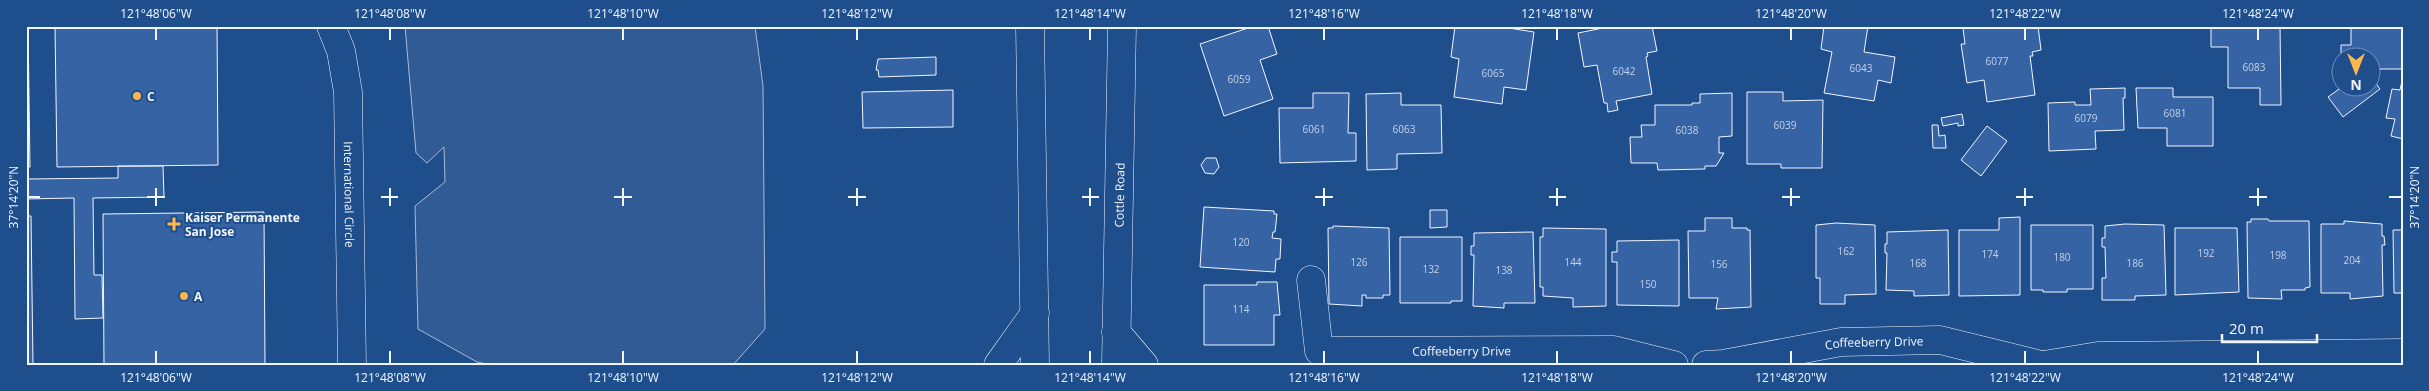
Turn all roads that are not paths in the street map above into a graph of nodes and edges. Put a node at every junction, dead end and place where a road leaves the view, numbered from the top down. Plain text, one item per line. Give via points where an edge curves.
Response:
1 (331, 26) edge
2 (1030, 26) edge
3 (1122, 26) edge
4 (1311, 280) dead end
5 (1035, 313) junction
6 (1116, 332) junction
7 (2387, 357) edge
8 (352, 365) edge
9 (998, 365) edge
10 (1035, 365) edge
11 (1116, 365) edge
12 (1144, 365) edge
13 (1674, 365) edge
14 (1706, 365) edge
15 (2042, 365) edge

1 - 8 street, International Circle via 341,50 348,92
2 - 5 street
3 - 6 street, Cottle Road
4 - 13 street, Coffeeberry Drive via 1319,351 1614,350
5 - 9 street
5 - 10 street
6 - 11 street, Cottle Road
6 - 12 street
7 - 15 street, Coffeeberry Drive via 2098,356
14 - 15 street, Coffeeberry Drive via 1841,342 1940,340

